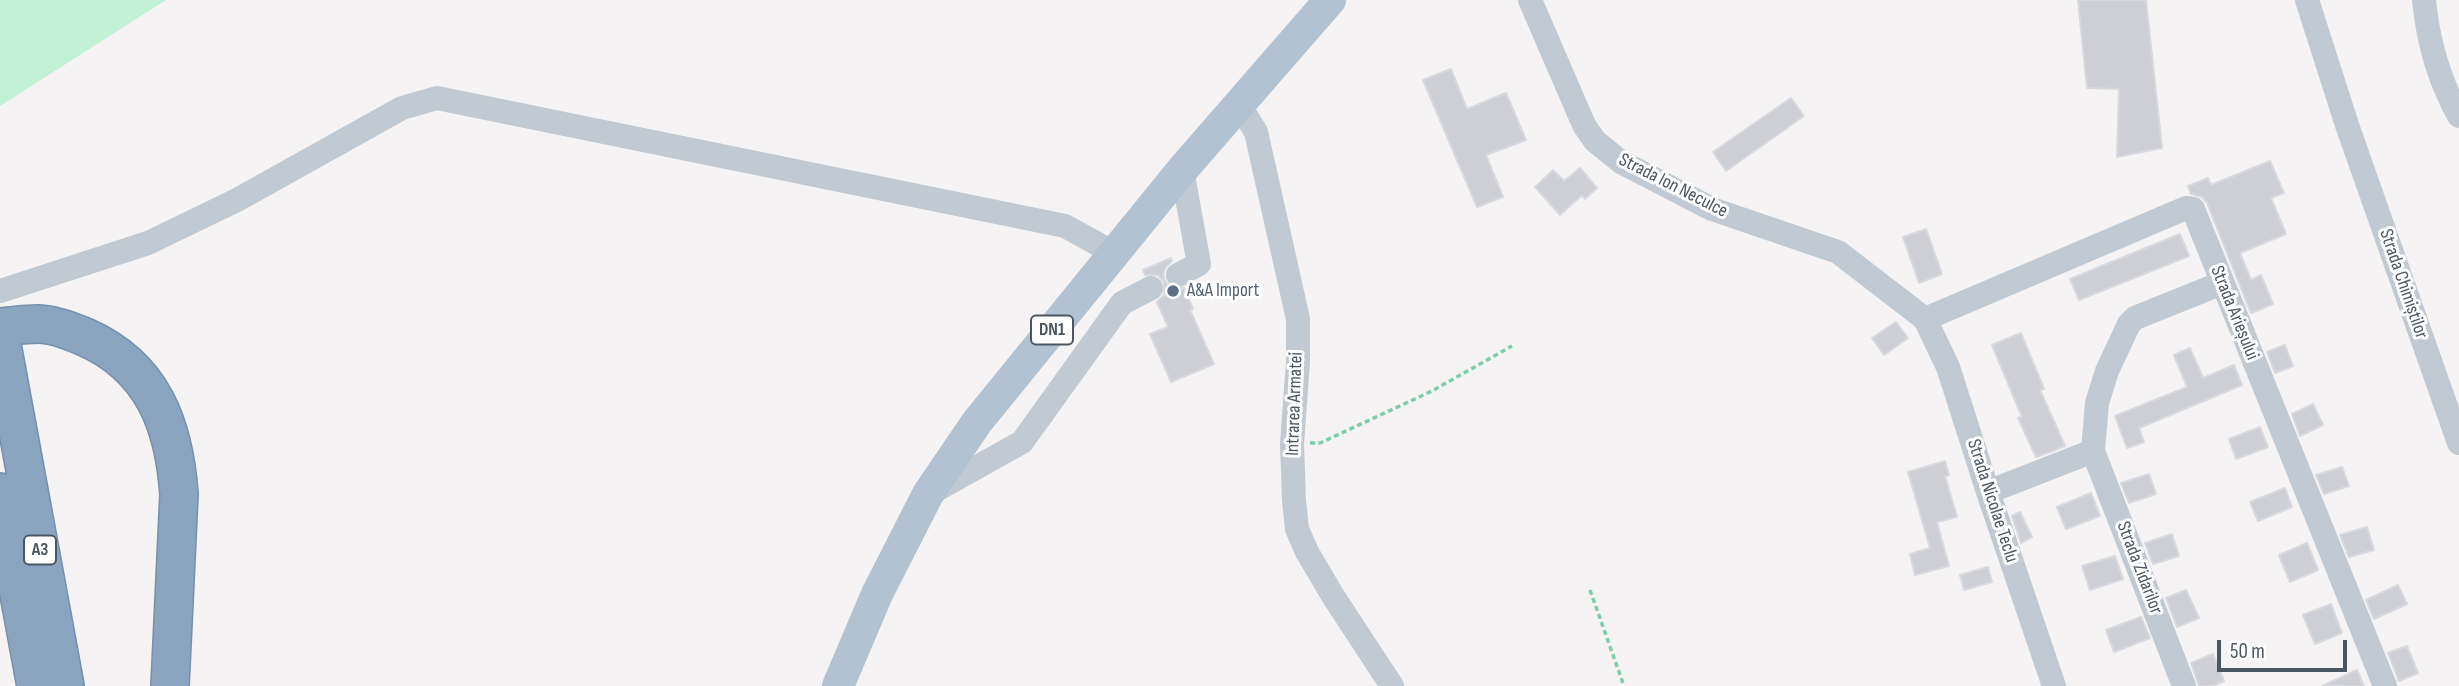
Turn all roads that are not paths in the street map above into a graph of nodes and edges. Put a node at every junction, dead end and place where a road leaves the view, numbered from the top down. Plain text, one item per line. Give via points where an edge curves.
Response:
1 (1330, 0) edge
2 (1530, 0) edge
3 (2307, 0) edge
4 (2424, 0) edge
5 (1239, 105) junction
6 (2459, 117) edge
7 (1182, 170) junction
8 (1114, 253) junction
9 (1178, 275) dead end
10 (2222, 284) junction
11 (1151, 288) dead end
12 (0, 291) edge
13 (1925, 318) junction
14 (0, 327) edge
15 (0, 334) edge
16 (2459, 443) edge
17 (2093, 451) junction
18 (0, 492) edge
19 (1988, 492) junction
20 (928, 494) junction
21 (36, 686) edge
22 (65, 686) edge
23 (170, 686) edge
24 (838, 686) edge
25 (1392, 686) edge
26 (2054, 686) edge
27 (2184, 686) edge
28 (2385, 686) edge

1 - 5 main road, DN1
2 - 13 street, Strada Ion Neculce via 1584,125 1606,151 1712,209 1838,252
3 - 16 street, Strada Chimiștilor
4 - 6 street via 2435,61
5 - 7 main road, DN1
5 - 25 street, Intrarea Armatei via 1256,132 1298,319 1292,444 1297,529 1333,596
7 - 8 main road, DN1
7 - 9 street via 1199,264
8 - 12 street via 1065,226 438,98 402,108 237,200 148,243
8 - 20 main road, DN1 via 977,422
10 - 13 street, Strada Arieșului via 2193,209 2186,208
10 - 17 street, Strada Zidarilor via 2129,324 2097,403
10 - 28 street, Strada Arieșului
11 - 20 street via 1122,303 1022,442
13 - 19 street, Strada Nicolae Teclu via 1948,367
14 - 23 highway via 40,324 98,343 146,383 163,412 179,494
15 - 22 highway, A3
17 - 19 street
17 - 27 street, Strada Zidarilor
18 - 21 highway, A3
19 - 26 street, Strada Nicolae Teclu
20 - 24 main road, DN1 via 877,593

